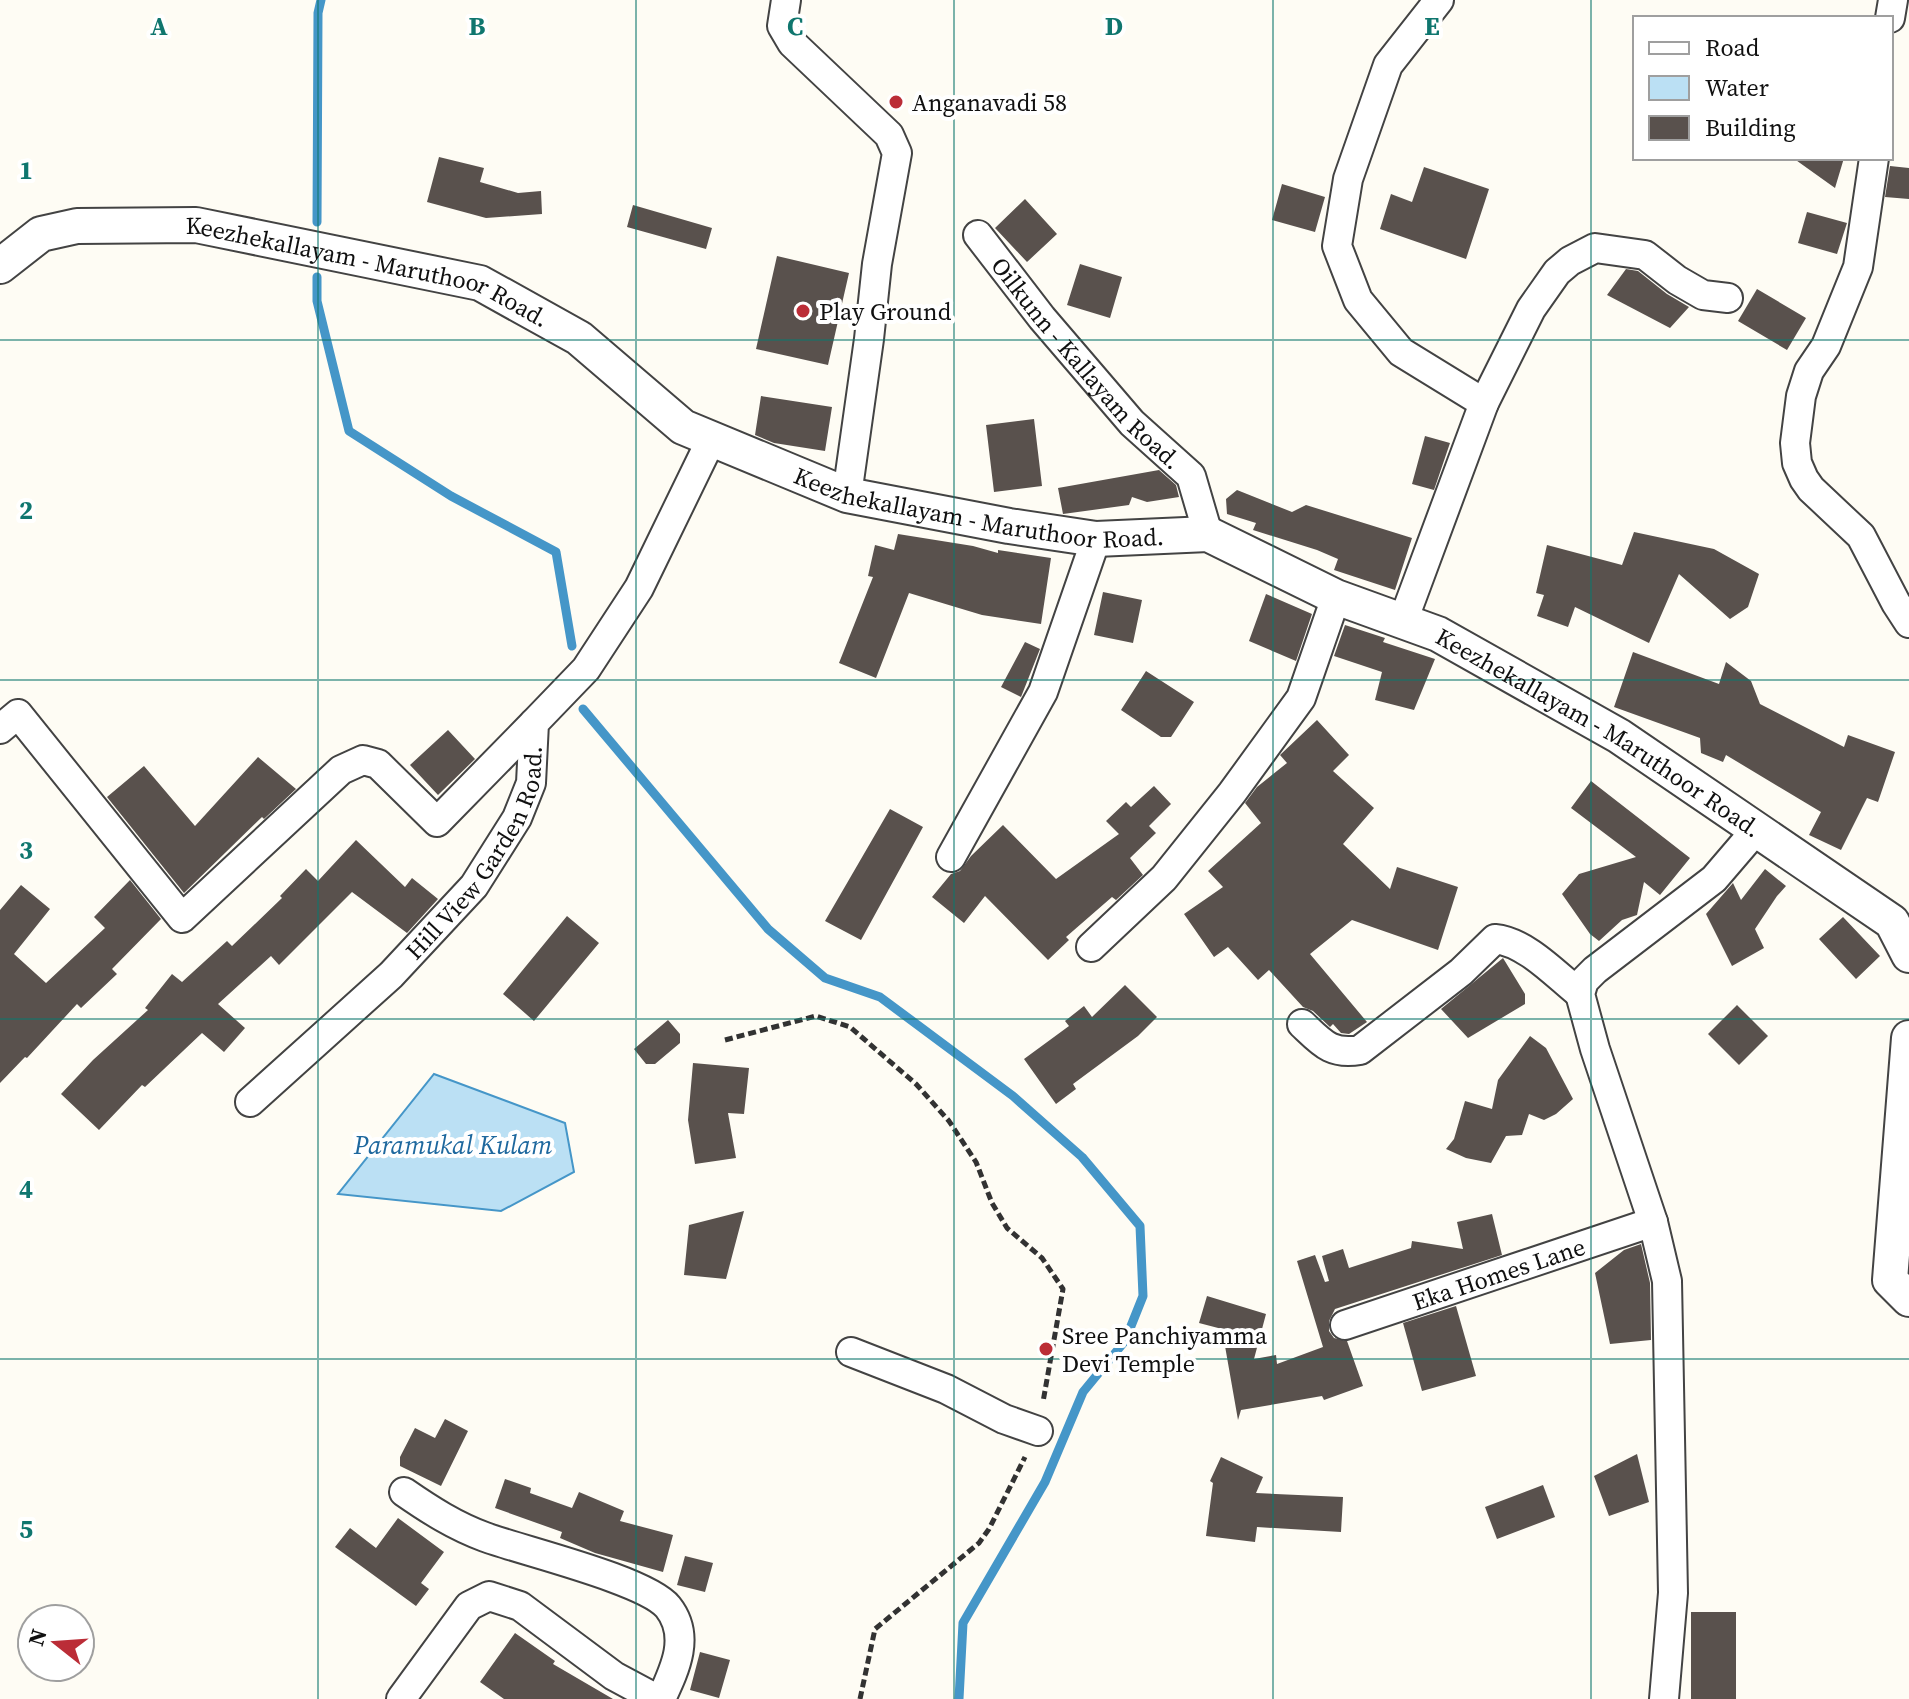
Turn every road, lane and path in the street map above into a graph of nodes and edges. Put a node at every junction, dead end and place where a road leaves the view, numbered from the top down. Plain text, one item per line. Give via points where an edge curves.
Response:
1 (786, 0) edge
2 (1439, 0) edge
3 (1874, 160) edge
4 (978, 235) dead end
5 (0, 266) edge
6 (1728, 298) dead end
7 (1484, 403) junction
8 (711, 440) junction
9 (847, 495) junction
10 (1208, 534) junction
11 (1096, 539) junction
12 (1336, 597) junction
13 (1403, 621) junction
14 (1909, 623) edge
15 (534, 723) junction
16 (0, 729) edge
17 (1756, 830) junction
18 (951, 857) dead end
19 (1091, 947) dead end
20 (1909, 955) edge
21 (1580, 994) junction
22 (1302, 1024) dead end
23 (1909, 1038) edge
24 (725, 1040) dead end
25 (250, 1102) dead end
26 (1653, 1222) junction
27 (1909, 1299) edge
28 (1345, 1325) dead end
29 (851, 1352) dead end
30 (1038, 1431) junction
31 (404, 1492) dead end
32 (401, 1699) edge
33 (659, 1699) edge
34 (860, 1699) edge
35 (1664, 1699) edge

1 - 9 street via 782,26 792,43 889,135 897,153
2 - 7 street via 1388,65 1348,179 1337,246 1358,300 1401,352
3 - 14 street via 1858,267 1826,346 1809,371 1795,443 1804,479 1861,536
4 - 10 street, Oilkunn - Kallayam Road. via 1132,423 1191,476
5 - 8 street, Keezhekallayam - Maruthoor Road. via 41,234 77,226 196,225 480,283 579,338 683,427
6 - 7 street via 1703,295 1645,255 1595,248 1557,272 1531,309
7 - 13 street
8 - 9 street, Keezhekallayam - Maruthoor Road.
8 - 15 street, Hill View Garden Road. via 639,588 586,669
9 - 11 street, Keezhekallayam - Maruthoor Road.
10 - 11 street, Keezhekallayam - Maruthoor Road.
10 - 12 street, Keezhekallayam - Maruthoor Road.
11 - 18 street via 1043,692
12 - 13 street, Keezhekallayam - Maruthoor Road.
12 - 19 street via 1301,698 1164,878
13 - 17 street, Keezhekallayam - Maruthoor Road. via 1438,634 1619,736
15 - 16 street via 437,822 378,764 363,760 341,770 182,918 18,714
15 - 25 street, Hill View Garden Road. via 531,783 517,818 474,886 391,975
17 - 20 street, Keezhekallayam - Maruthoor Road. via 1892,922
17 - 21 street via 1714,879 1595,970
21 - 22 street via 1531,955 1495,939 1360,1050 1332,1050
21 - 26 street
23 - 27 street via 1890,1280
24 - 30 path via 816,1016 850,1027 916,1084 949,1121 976,1162 1007,1228 1042,1258 1063,1289
26 - 28 street, Eka Homes Lane
26 - 35 street via 1667,1281 1671,1393 1673,1593
29 - 30 street
30 - 34 path via 979,1543 875,1629
31 - 33 street via 482,1536 660,1598 681,1635
32 - 33 street via 469,1606 489,1596 520,1606 614,1676

